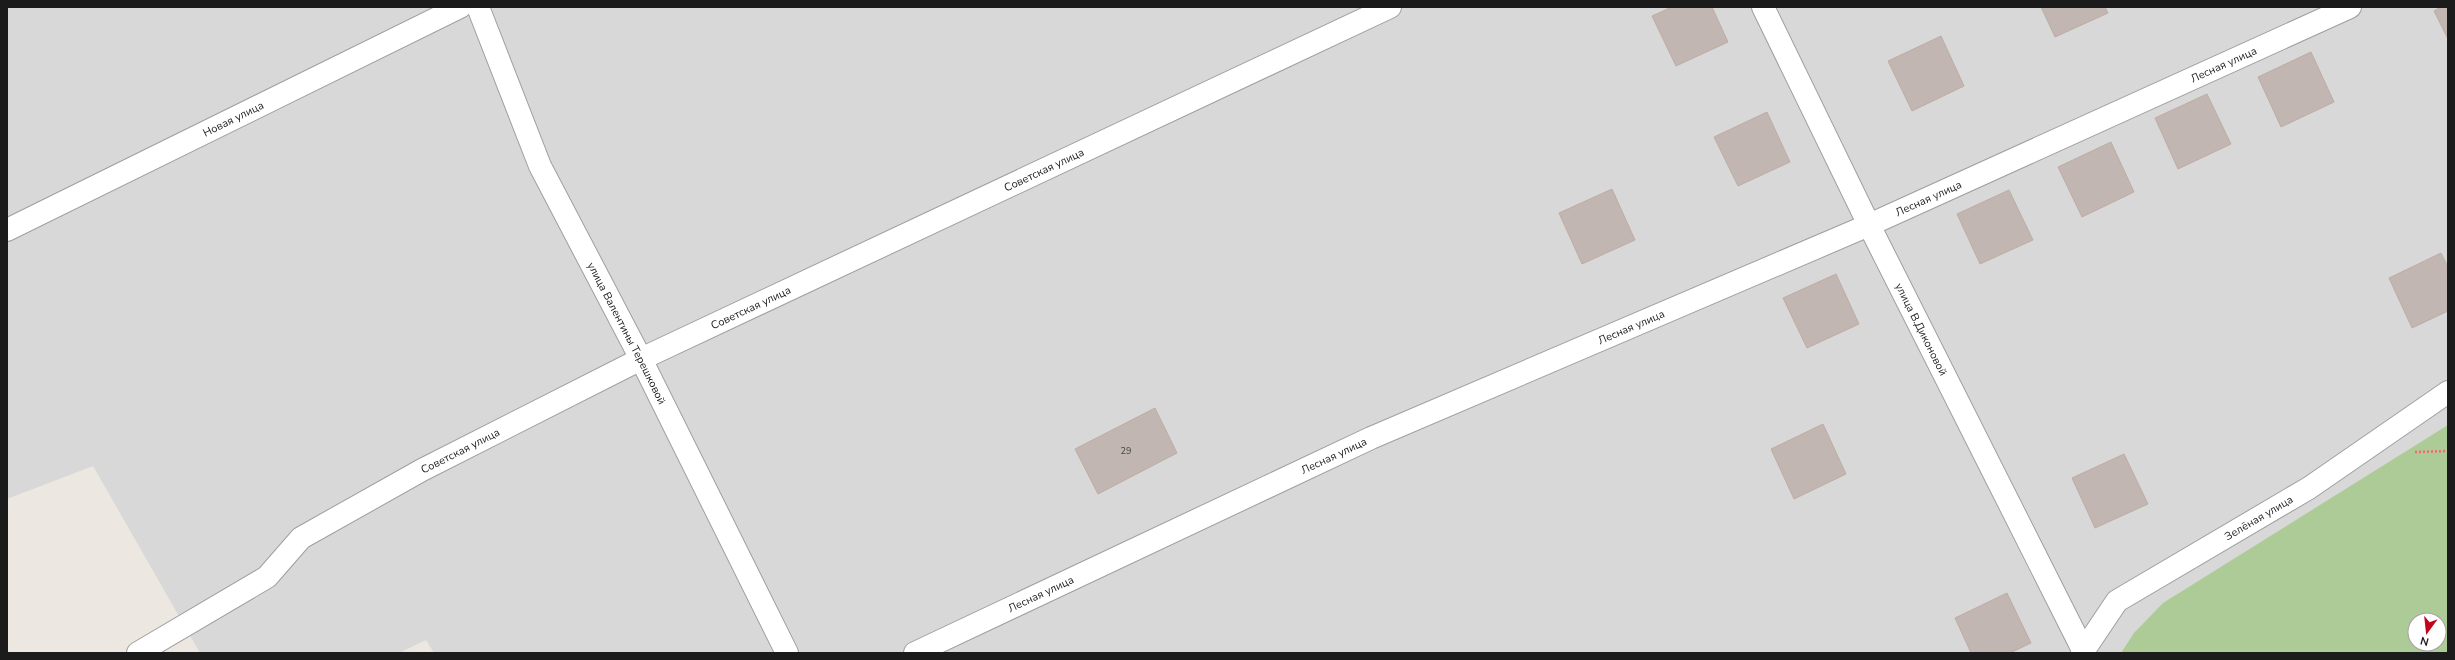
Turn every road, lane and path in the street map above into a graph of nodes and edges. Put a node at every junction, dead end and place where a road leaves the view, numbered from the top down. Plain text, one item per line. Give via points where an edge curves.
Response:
1 (460, 7) edge
2 (478, 7) edge
3 (1390, 7) edge
4 (1763, 7) edge
5 (2350, 7) edge
6 (1869, 225) junction
7 (7, 230) edge
8 (641, 359) junction
9 (2448, 392) edge
10 (2083, 651) edge
11 (138, 653) edge
12 (787, 653) edge
13 (914, 653) edge

1 - 7 street, Новая улица
2 - 8 street, улица Валентины Терешковой via 540,166
3 - 8 street, Советская улица
4 - 6 street, улица В.Диконовой
5 - 6 street, Лесная улица
6 - 10 street, улица В.Диконовой
6 - 13 street, Лесная улица via 1371,438
8 - 11 street, Советская улица via 422,470 301,538 267,577
8 - 12 street, улица Валентины Терешковой
9 - 10 street, Зелёная улица via 2309,488 2117,601

